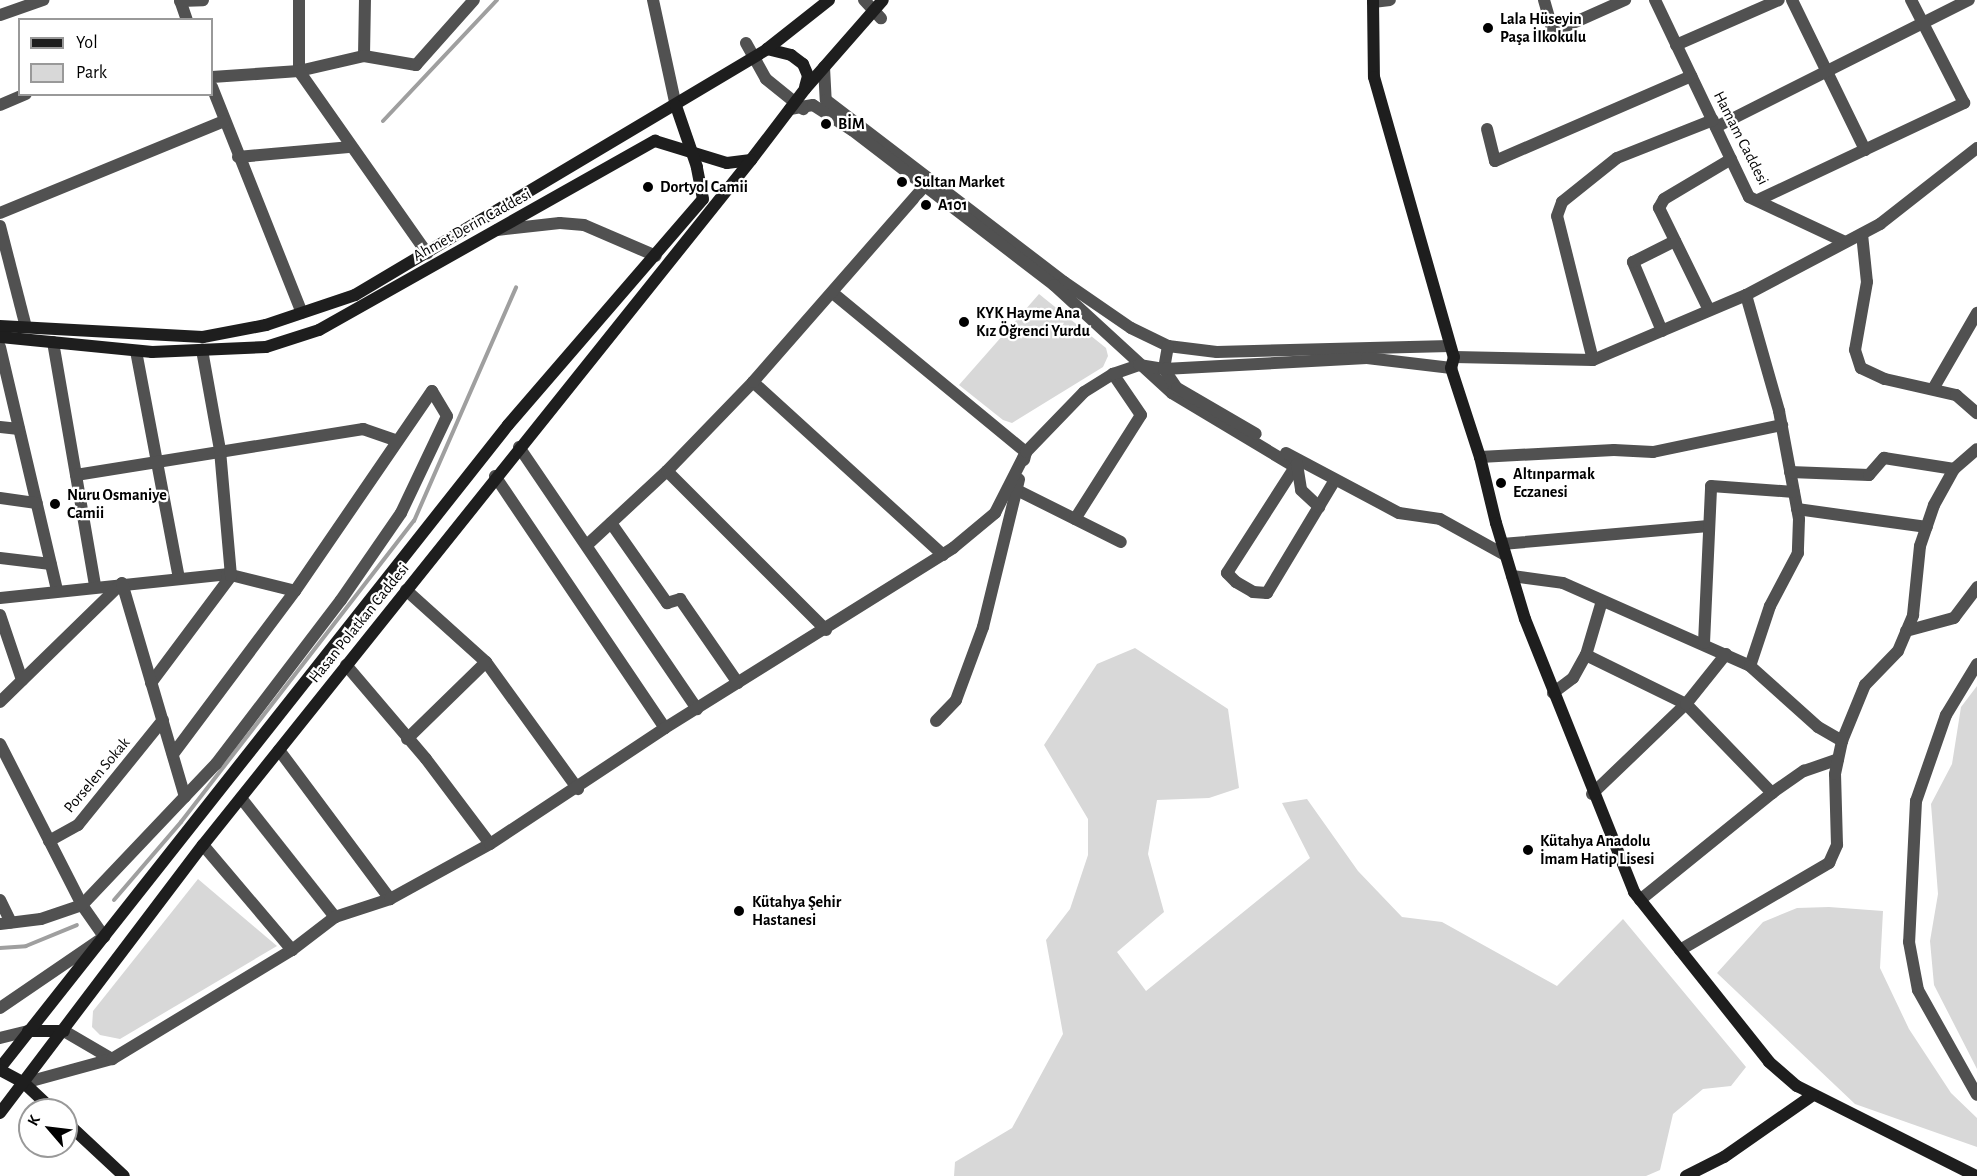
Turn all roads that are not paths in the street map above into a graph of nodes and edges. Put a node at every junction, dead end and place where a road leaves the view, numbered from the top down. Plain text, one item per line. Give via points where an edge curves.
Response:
1 (43, 0) edge
2 (180, 0) edge
3 (203, 0) edge
4 (299, 0) edge
5 (365, 0) edge
6 (474, 0) edge
7 (653, 0) edge
8 (829, 0) edge
9 (864, 0) edge
10 (883, 0) edge
11 (1390, 0) edge
12 (1544, 0) edge
13 (1625, 0) edge
14 (1655, 0) edge
15 (1779, 0) edge
16 (1792, 0) edge
17 (1911, 0) edge
18 (1969, 0) edge
19 (1373, 1) edge
20 (877, 14) junction
21 (0, 15) edge
22 (186, 18) edge
23 (1922, 25) junction
24 (746, 43) dead end
25 (1676, 45) junction
26 (767, 49) junction
27 (364, 56) junction
28 (754, 56) junction
29 (824, 67) junction
30 (299, 71) junction
31 (1826, 73) junction
32 (1691, 76) junction
33 (213, 77) edge
34 (805, 89) junction
35 (213, 90) edge
36 (21, 96) edge
37 (0, 105) edge
38 (676, 106) junction
39 (799, 108) junction
40 (224, 121) junction
41 (1714, 124) junction
42 (1487, 129) dead end
43 (349, 147) junction
44 (1977, 148) edge
45 (1865, 150) junction
46 (691, 151) junction
47 (238, 157) junction
48 (1731, 159) junction
49 (751, 160) junction
50 (923, 188) junction
51 (1758, 200) junction
52 (0, 213) edge
53 (0, 226) edge
54 (497, 230) junction
55 (1862, 234) junction
56 (1675, 241) junction
57 (1845, 242) junction
58 (427, 253) junction
59 (656, 256) junction
60 (834, 294) junction
61 (1746, 295) junction
62 (1709, 310) junction
63 (303, 313) junction
64 (1977, 313) edge
65 (0, 326) edge
66 (26, 327) junction
67 (1131, 328) junction
68 (1662, 331) junction
69 (0, 337) edge
70 (53, 342) junction
71 (1168, 346) junction
72 (0, 347) edge
73 (1121, 348) junction
74 (202, 350) junction
75 (136, 351) junction
76 (1452, 357) junction
77 (1593, 360) junction
78 (1139, 365) junction
79 (1164, 369) junction
80 (1113, 374) junction
81 (753, 382) junction
82 (1933, 390) junction
83 (1977, 413) edge
84 (1782, 425) junction
85 (0, 427) edge
86 (19, 429) junction
87 (397, 441) junction
88 (519, 447) junction
89 (1977, 449) edge
90 (220, 450) junction
91 (1026, 452) junction
92 (1480, 457) junction
93 (155, 462) junction
94 (1297, 464) junction
95 (1954, 470) junction
96 (667, 471) junction
97 (1790, 472) junction
98 (76, 476) junction
99 (495, 476) junction
100 (1335, 480) junction
101 (1017, 490) junction
102 (1794, 492) junction
103 (0, 498) edge
104 (37, 503) junction
105 (1319, 507) junction
106 (1797, 509) junction
107 (1075, 519) junction
108 (611, 523) junction
109 (1708, 526) junction
110 (1927, 527) junction
111 (1121, 542) dead end
112 (587, 545) junction
113 (1504, 550) junction
114 (943, 555) junction
115 (0, 558) edge
116 (51, 564) junction
117 (231, 576) junction
118 (1512, 576) junction
119 (179, 579) junction
120 (122, 583) junction
121 (95, 586) junction
122 (1977, 587) edge
123 (57, 590) junction
124 (406, 590) junction
125 (295, 591) junction
126 (0, 598) edge
127 (1602, 601) junction
128 (0, 615) edge
129 (826, 630) junction
130 (1906, 631) junction
131 (1704, 643) junction
132 (1725, 654) junction
133 (1586, 656) junction
134 (486, 662) junction
135 (1977, 664) edge
136 (346, 665) junction
137 (1750, 666) junction
138 (22, 680) junction
139 (151, 683) junction
140 (738, 683) junction
141 (1553, 693) junction
142 (0, 702) edge
143 (1686, 704) junction
144 (697, 709) junction
145 (163, 720) junction
146 (936, 721) dead end
147 (665, 728) junction
148 (407, 739) junction
149 (1842, 741) junction
150 (0, 744) edge
151 (279, 750) junction
152 (173, 754) junction
153 (1838, 759) junction
154 (578, 789) junction
155 (1772, 793) junction
156 (1592, 795) junction
157 (185, 797) junction
158 (241, 798) junction
159 (49, 841) junction
160 (490, 844) junction
161 (203, 845) junction
162 (390, 899) junction
163 (0, 900) edge
164 (1640, 900) junction
165 (81, 905) junction
166 (335, 917) junction
167 (5, 923) edge
168 (104, 938) junction
169 (292, 950) junction
170 (1680, 950) junction
171 (0, 1008) edge
172 (28, 1031) junction
173 (64, 1031) junction
174 (0, 1038) edge
175 (112, 1059) junction
176 (0, 1069) edge
177 (24, 1083) junction
178 (1813, 1095) junction
179 (1977, 1095) edge
180 (40, 1098) edge
181 (0, 1113) edge
182 (78, 1133) edge
183 (124, 1176) edge
184 (1686, 1176) edge
185 (1976, 1176) edge

1 - 21 street
2 - 3 street
2 - 22 street
4 - 30 street
5 - 27 street
6 - 27 street via 416,65
7 - 38 street
8 - 26 main road, Ahmet Derin Caddesi
9 - 20 street
10 - 20 main road
11 - 19 street
12 - 13 street via 1552,32
14 - 25 street, Hamam Caddesi
15 - 25 street
16 - 31 street
17 - 23 street
18 - 23 street
19 - 76 main road via 1374,77
20 - 29 main road
23 - 31 street
23 - 45 street via 1964,103
24 - 28 street
25 - 32 street, Hamam Caddesi
26 - 28 main road, Ahmet Derin Caddesi
26 - 34 main road via 791,55 803,64 808,76
27 - 30 street
28 - 38 main road, Ahmet Derin Caddesi
28 - 39 street via 766,79
29 - 34 main road
29 - 67 street via 826,100 1064,282
30 - 33 street
30 - 43 street
31 - 41 street
31 - 45 street
32 - 41 street, Hamam Caddesi
32 - 42 street via 1495,161
34 - 39 main road
35 - 40 street
36 - 37 street
38 - 46 main road
38 - 58 main road, Ahmet Derin Caddesi
39 - 49 main road
39 - 50 street via 813,105 852,130
40 - 47 street
40 - 52 street
41 - 48 street, Hamam Caddesi
41 - 77 street via 1617,158 1562,202 1557,216
43 - 47 street
43 - 58 street
44 - 55 street
45 - 51 street
46 - 49 main road, Ahmet Derin Caddesi via 727,163
46 - 54 main road, Ahmet Derin Caddesi via 655,141
46 - 59 main road, Hasan Polatkan Caddesi via 703,199
47 - 63 street
48 - 51 street, Hamam Caddesi via 1749,197
48 - 56 street via 1664,199 1659,208
49 - 88 main road, Hasan Polatkan Caddesi
50 - 60 street
50 - 73 street via 1054,285
51 - 57 street, Hamam Caddesi
53 - 66 street
54 - 59 street via 560,223 584,225
54 - 74 main road, Ahmet Derin Caddesi via 319,330 266,347
55 - 57 street
55 - 82 street via 1867,282 1855,350 1861,368 1885,379
56 - 62 street
56 - 68 street via 1634,262
57 - 61 street
58 - 63 main road, Ahmet Derin Caddesi via 355,295
59 - 168 main road, Hasan Polatkan Caddesi via 508,425
60 - 81 street
60 - 91 street
61 - 62 street
61 - 84 street
62 - 68 street
63 - 66 main road, Ahmet Derin Caddesi via 266,325 203,337
64 - 82 street
65 - 66 main road, Ahmet Derin Caddesi
67 - 71 street
67 - 73 street
68 - 77 street
69 - 70 main road, Ahmet Derin Caddesi
70 - 75 main road, Ahmet Derin Caddesi
70 - 98 street
71 - 76 street via 1217,352
71 - 79 street
72 - 86 street
73 - 78 street
74 - 75 main road, Ahmet Derin Caddesi
74 - 90 street
75 - 93 street
76 - 77 street
76 - 79 street
76 - 92 main road
78 - 79 street
78 - 80 street
78 - 94 street via 1172,393
79 - 94 street via 1177,388
80 - 91 street via 1084,392
80 - 107 street via 1141,415
81 - 96 street
81 - 114 street
82 - 83 street via 1956,395
84 - 92 street via 1653,452 1614,450
84 - 97 street
85 - 86 street
86 - 104 street
87 - 90 street via 363,429
87 - 125 street
87 - 157 street via 432,391 447,416 401,513 272,691 216,764
88 - 99 main road, Hasan Polatkan Caddesi
88 - 112 street
89 - 95 street
90 - 93 street
90 - 117 street
91 - 101 street
91 - 114 street via 995,513
92 - 113 main road
93 - 98 street
93 - 119 street
94 - 100 street
94 - 105 street via 1301,490
94 - 105 street via 1227,573 1253,592 1267,593
95 - 97 street via 1884,458 1869,475
95 - 110 street
96 - 108 street
96 - 129 street
97 - 102 street
98 - 121 street
99 - 124 main road, Hasan Polatkan Caddesi
99 - 147 street
100 - 105 street
100 - 113 street via 1399,513 1440,519
101 - 107 street
101 - 146 street via 983,627 956,700
102 - 106 street
102 - 109 street via 1710,486
103 - 104 street
104 - 116 street
106 - 110 street
106 - 137 street via 1798,553 1770,606
107 - 111 street
108 - 112 street
108 - 140 street via 667,603 680,598
109 - 113 street
109 - 131 street
110 - 130 street via 1920,546 1913,615
112 - 144 street
113 - 118 main road
114 - 129 street
115 - 116 street
116 - 123 street
117 - 119 street
117 - 125 street
117 - 139 street
118 - 127 street via 1563,583
118 - 141 main road
119 - 120 street
120 - 121 street
120 - 138 street
120 - 139 street
121 - 123 street
122 - 130 street via 1954,618
123 - 126 street
124 - 134 street
124 - 136 main road, Hasan Polatkan Caddesi
125 - 152 street
127 - 131 street
127 - 133 street
128 - 138 street
129 - 140 street
130 - 149 street via 1898,651 1865,685
131 - 132 street
132 - 137 street
132 - 143 street
133 - 141 street via 1573,678
133 - 143 street
134 - 148 street
134 - 154 street
135 - 179 street via 1946,714 1916,801 1909,942 1918,990
136 - 148 street
136 - 151 main road, Hasan Polatkan Caddesi
137 - 149 street via 1818,728
138 - 142 street
139 - 145 street
140 - 144 street
141 - 156 main road
143 - 155 street
143 - 156 street
144 - 147 street
145 - 152 street
145 - 159 street, Porselen Sokak via 78,825
147 - 154 street
148 - 160 street
149 - 153 street
150 - 159 street
151 - 158 main road, Hasan Polatkan Caddesi
151 - 162 street
152 - 157 street
153 - 155 street via 1804,771
153 - 170 street via 1837,845 1829,863
154 - 160 street
155 - 164 street
156 - 164 main road
157 - 165 street
158 - 161 main road, Hasan Polatkan Caddesi
158 - 166 street
159 - 165 street
160 - 162 street
161 - 169 street
161 - 173 main road, Hasan Polatkan Caddesi
162 - 166 street
163 - 167 street
164 - 170 main road
165 - 167 street via 41,919
165 - 168 street
166 - 169 street
168 - 171 street
168 - 172 main road, Hasan Polatkan Caddesi
169 - 175 street
170 - 178 main road via 1769,1062
172 - 173 main road
172 - 174 street
172 - 176 main road, Hasan Polatkan Caddesi
173 - 175 street
173 - 177 main road, Hasan Polatkan Caddesi
175 - 177 street
176 - 177 main road
177 - 180 main road
177 - 181 main road, Hasan Polatkan Caddesi
178 - 184 main road via 1724,1157
178 - 185 main road
182 - 183 main road

